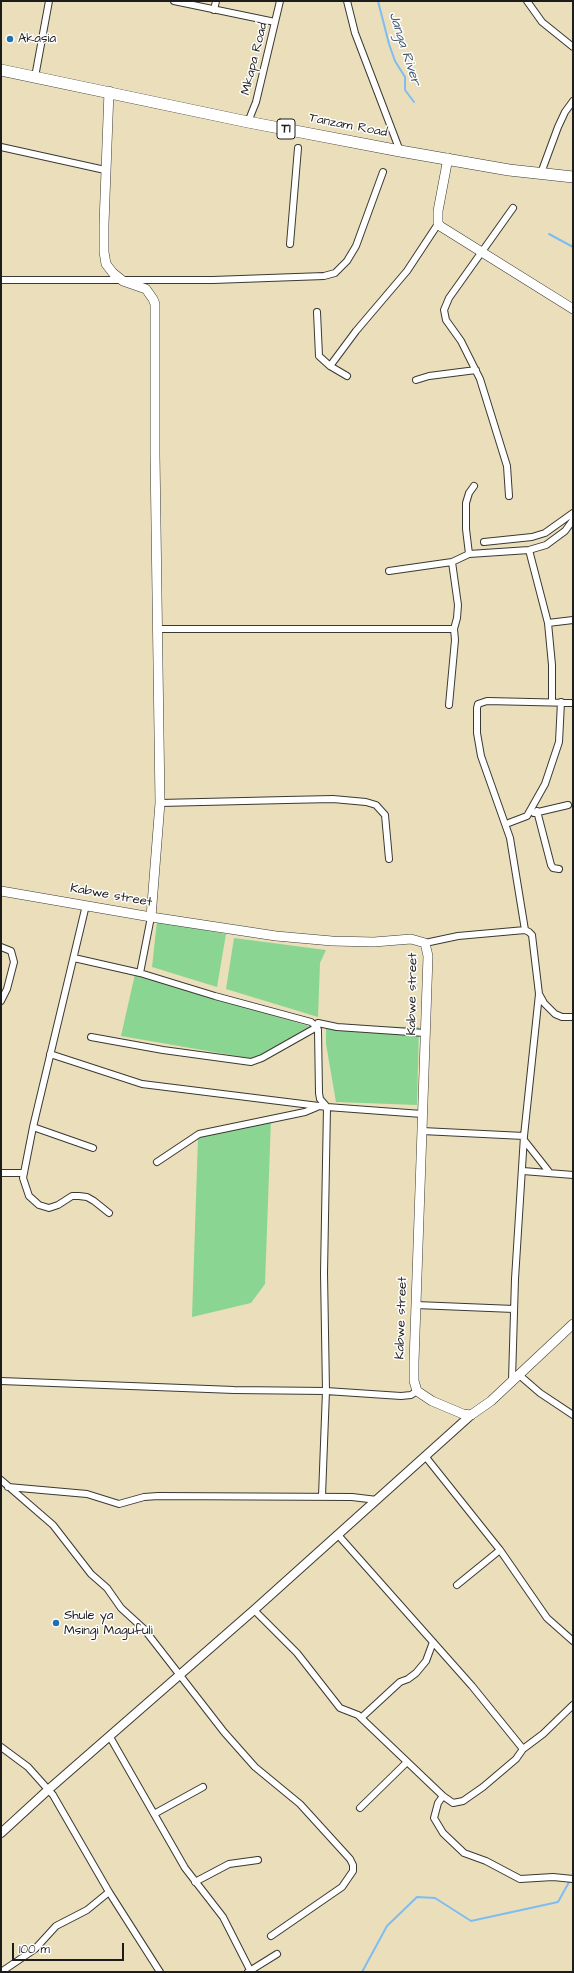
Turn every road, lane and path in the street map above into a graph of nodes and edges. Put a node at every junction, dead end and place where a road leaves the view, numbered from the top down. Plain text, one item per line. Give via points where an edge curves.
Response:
1 (49, 1) edge
2 (174, 1) edge
3 (216, 1) edge
4 (280, 1) edge
5 (347, 1) edge
6 (527, 1) edge
7 (214, 10) junction
8 (275, 22) junction
9 (573, 47) edge
10 (1, 70) edge
11 (34, 77) junction
12 (109, 91) junction
13 (573, 101) edge
14 (248, 122) junction
15 (1, 147) edge
16 (298, 148) dead end
17 (400, 151) junction
18 (448, 158) junction
19 (105, 170) junction
20 (383, 172) dead end
21 (542, 173) junction
22 (573, 177) edge
23 (513, 208) dead end
24 (438, 224) junction
25 (290, 244) dead end
26 (482, 254) junction
27 (1, 280) edge
28 (123, 281) junction
29 (573, 309) edge
30 (317, 312) dead end
31 (330, 366) junction
32 (476, 370) junction
33 (347, 376) dead end
34 (416, 380) dead end
35 (474, 486) dead end
36 (509, 496) dead end
37 (573, 513) edge
38 (573, 520) edge
39 (484, 542) dead end
40 (530, 550) junction
41 (469, 554) junction
42 (452, 562) junction
43 (389, 571) dead end
44 (573, 620) edge
45 (548, 622) junction
46 (158, 629) junction
47 (454, 629) junction
48 (552, 702) junction
49 (561, 702) junction
50 (573, 703) edge
51 (449, 706) dead end
52 (160, 803) junction
53 (568, 805) dead end
54 (537, 811) junction
55 (527, 816) junction
56 (506, 824) junction
57 (389, 859) dead end
58 (559, 869) dead end
59 (1, 891) edge
60 (86, 905) junction
61 (152, 917) junction
62 (525, 930) junction
63 (425, 943) junction
64 (1, 947) edge
65 (74, 958) junction
66 (140, 973) junction
67 (539, 994) junction
68 (1, 1000) edge
69 (573, 1017) edge
70 (317, 1025) junction
71 (425, 1033) junction
72 (91, 1037) dead end
73 (50, 1054) junction
74 (317, 1107) junction
75 (327, 1107) junction
76 (422, 1114) junction
77 (33, 1127) junction
78 (422, 1131) junction
79 (524, 1138) junction
80 (93, 1148) dead end
81 (157, 1162) dead end
82 (523, 1171) junction
83 (1, 1173) edge
84 (23, 1173) junction
85 (550, 1173) junction
86 (573, 1175) edge
87 (109, 1213) dead end
88 (416, 1305) junction
89 (514, 1309) junction
90 (573, 1324) edge
91 (515, 1377) junction
92 (1, 1381) edge
93 (326, 1391) junction
94 (417, 1391) junction
95 (471, 1415) junction
96 (573, 1415) edge
97 (425, 1456) junction
98 (1, 1480) edge
99 (1, 1486) edge
100 (8, 1487) junction
101 (322, 1496) junction
102 (377, 1500) junction
103 (338, 1535) junction
104 (500, 1550) junction
105 (457, 1585) dead end
106 (254, 1610) junction
107 (573, 1641) edge
108 (433, 1642) junction
109 (180, 1676) junction
110 (573, 1705) edge
111 (361, 1718) junction
112 (110, 1737) junction
113 (1, 1747) edge
114 (523, 1749) junction
115 (407, 1762) junction
116 (203, 1787) dead end
117 (49, 1789) junction
118 (443, 1796) junction
119 (360, 1808) dead end
120 (154, 1814) junction
121 (1, 1833) edge
122 (258, 1860) dead end
123 (573, 1878) edge
124 (195, 1882) junction
125 (109, 1892) junction
126 (271, 1936) dead end
127 (277, 1954) dead end
128 (3, 1969) edge
129 (249, 1971) edge
130 (160, 1972) edge

1 - 11 street
2 - 7 street
3 - 7 street
4 - 8 street, Mkapa Road
5 - 17 street via 355,33
6 - 9 street via 542,22
7 - 8 street
8 - 14 street, Mkapa Road via 256,102
10 - 11 highway, Tanzam Road / T1
11 - 12 highway, Tanzam Road / T1
12 - 14 highway, Tanzam Road / T1
12 - 19 main road
13 - 21 street via 562,119
14 - 17 highway, Tanzam Road / T1
15 - 19 street
16 - 25 street
17 - 18 highway, Tanzam Road / T1
18 - 21 highway, Tanzam Road / T1 via 510,170
18 - 24 main road
19 - 28 main road via 104,252 106,264
20 - 28 street via 356,246 336,273 324,276
21 - 22 highway, Tanzam Road / T1
23 - 26 street
24 - 26 main road
24 - 31 street via 407,271 356,330
26 - 29 main road
26 - 32 street via 449,298 444,310 446,320 461,341
27 - 28 street
28 - 46 main road via 146,289 155,304
30 - 31 street via 319,356
31 - 33 street
32 - 34 street
32 - 36 street via 507,466
35 - 41 street via 466,503
37 - 39 street via 544,533 532,537
38 - 40 street via 556,540
40 - 41 street
40 - 45 street
41 - 42 street
42 - 43 street
42 - 47 street via 458,605
44 - 45 street
45 - 48 street
46 - 47 street
46 - 52 main road
47 - 51 street
48 - 49 street
48 - 56 street via 487,701 478,704 477,722 481,756
49 - 50 street
49 - 55 street via 559,742 552,768
52 - 57 street via 286,800 366,802 376,805 385,815
52 - 61 main road
53 - 54 street
54 - 55 street
54 - 58 street via 551,865
55 - 56 street
56 - 62 street via 514,854
59 - 60 main road, Kabwe street
60 - 61 main road, Kabwe street
60 - 65 street
61 - 63 main road, Kabwe street via 305,938 374,942 411,939
61 - 66 street
62 - 63 street via 458,936
62 - 67 street via 532,936
63 - 71 main road, Kabwe street via 428,956
64 - 68 street via 11,951 14,962
65 - 66 street
65 - 73 street
66 - 70 street
67 - 69 street via 555,1014
67 - 79 street
70 - 71 street
70 - 72 street via 251,1062
70 - 75 street via 319,1093
71 - 76 main road, Kabwe street
73 - 74 street via 142,1084
73 - 77 street
74 - 75 street
74 - 81 street via 305,1112 199,1134
75 - 76 street
75 - 93 street via 324,1273
76 - 78 main road, Kabwe street
77 - 80 street
77 - 84 street
78 - 79 street
78 - 88 main road, Kabwe street
79 - 82 street
79 - 85 street
82 - 85 street
82 - 89 street
83 - 84 street
84 - 87 street via 29,1196 39,1205 51,1207 72,1196 79,1196 87,1197
85 - 86 street
88 - 89 street
88 - 94 main road, Kabwe street via 414,1381
89 - 91 street
90 - 91 main road
91 - 95 main road via 491,1401
91 - 96 street
92 - 93 street
93 - 94 street via 401,1396 411,1395
93 - 101 street
94 - 95 main road via 432,1401
95 - 97 street
97 - 102 street
97 - 104 street
98 - 100 street
99 - 100 street
100 - 101 street via 87,1494 119,1504 158,1496
100 - 109 street via 53,1525 91,1574 144,1629
101 - 102 street
102 - 103 street
103 - 106 street
103 - 108 street
104 - 105 street
104 - 107 street via 546,1618
106 - 109 street
106 - 111 street via 297,1653 340,1708
108 - 111 street via 426,1661 416,1673 400,1682
108 - 114 street
109 - 112 street
109 - 126 street via 255,1767 300,1804 354,1865 349,1880 342,1887
110 - 114 street
111 - 115 street
112 - 117 street
112 - 120 street
113 - 117 street via 28,1767
114 - 118 street via 506,1768 462,1801 453,1802
115 - 118 street
115 - 119 street
116 - 120 street
117 - 121 street
117 - 125 street
118 - 123 street via 434,1818 456,1848 520,1879
120 - 124 street
122 - 124 street via 228,1864
124 - 129 street via 223,1917
125 - 128 street via 87,1910 56,1926 35,1949
125 - 130 street
127 - 129 street

